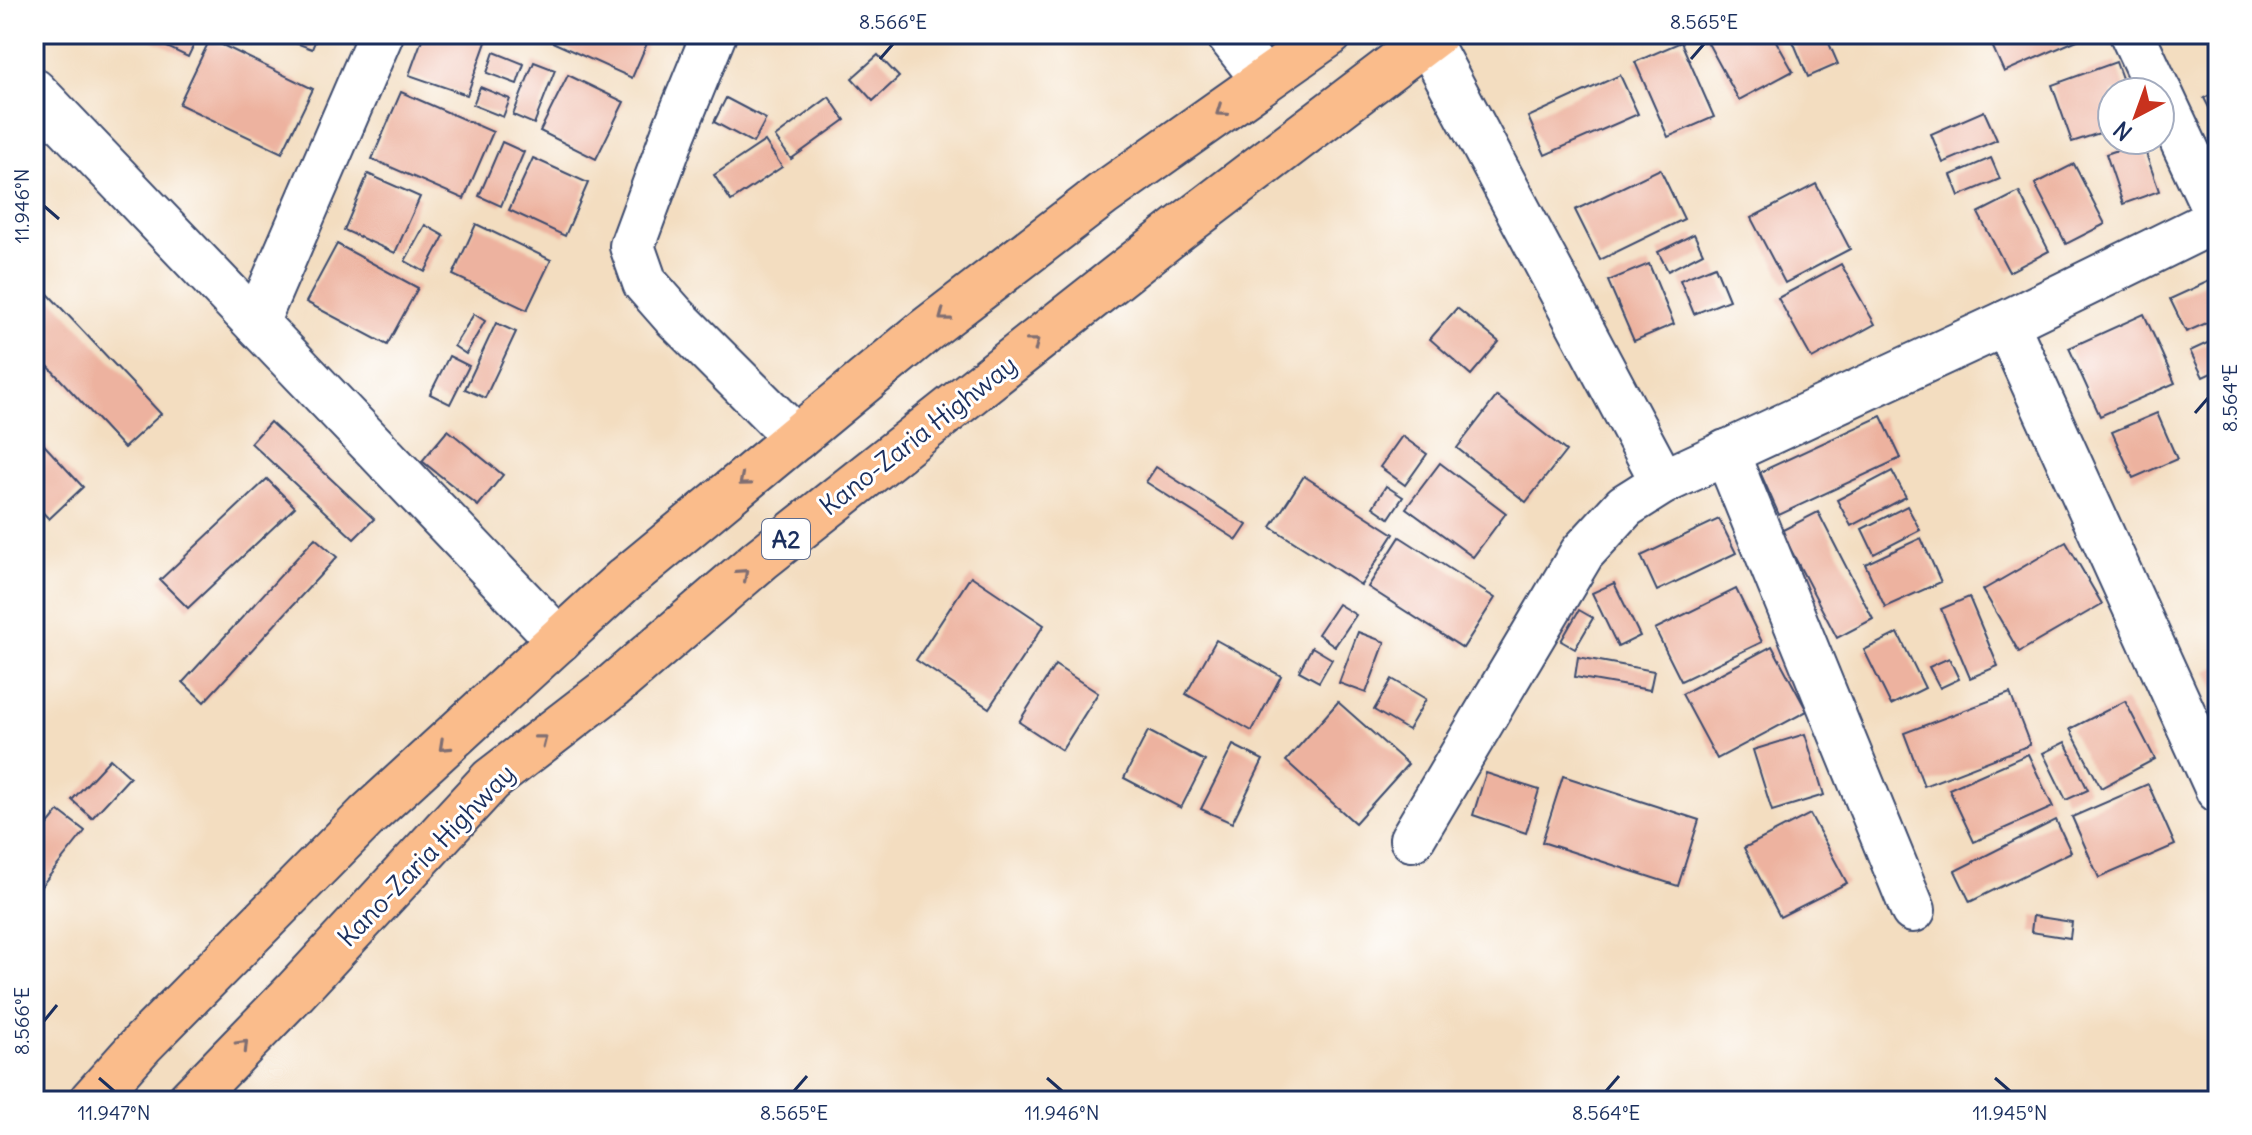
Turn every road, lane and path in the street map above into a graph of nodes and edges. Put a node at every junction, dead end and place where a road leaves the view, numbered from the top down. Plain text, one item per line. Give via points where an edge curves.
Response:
1 (381, 34) edge
2 (714, 34) edge
3 (1228, 34) edge
4 (1330, 34) edge
5 (2132, 34) edge
6 (1431, 36) edge
7 (2152, 76) edge
8 (1264, 80) junction
9 (34, 91) edge
10 (2176, 127) edge
11 (2218, 218) edge
12 (256, 323) junction
13 (2006, 323) junction
14 (796, 438) junction
15 (1726, 452) junction
16 (1663, 482) junction
17 (559, 640) junction
18 (2218, 790) edge
19 (1412, 839) dead end
20 (1913, 910) dead end
21 (91, 1101) edge
22 (189, 1101) edge

1 - 12 street
2 - 14 street via 632,246 645,283
3 - 8 street
4 - 8 highway
5 - 7 street
6 - 16 street
22 -> 6 highway, Kano-Zaria Highway / A2 via 491,780 613,686 773,550
8 -> 14 highway via 1102,195
9 - 12 street
10 - 11 street
11 - 13 street
12 - 17 street
13 - 15 street
13 - 18 street
14 -> 17 highway
15 - 16 street
15 - 20 street
16 - 19 street via 1625,506 1582,553
17 -> 21 highway via 367,816

